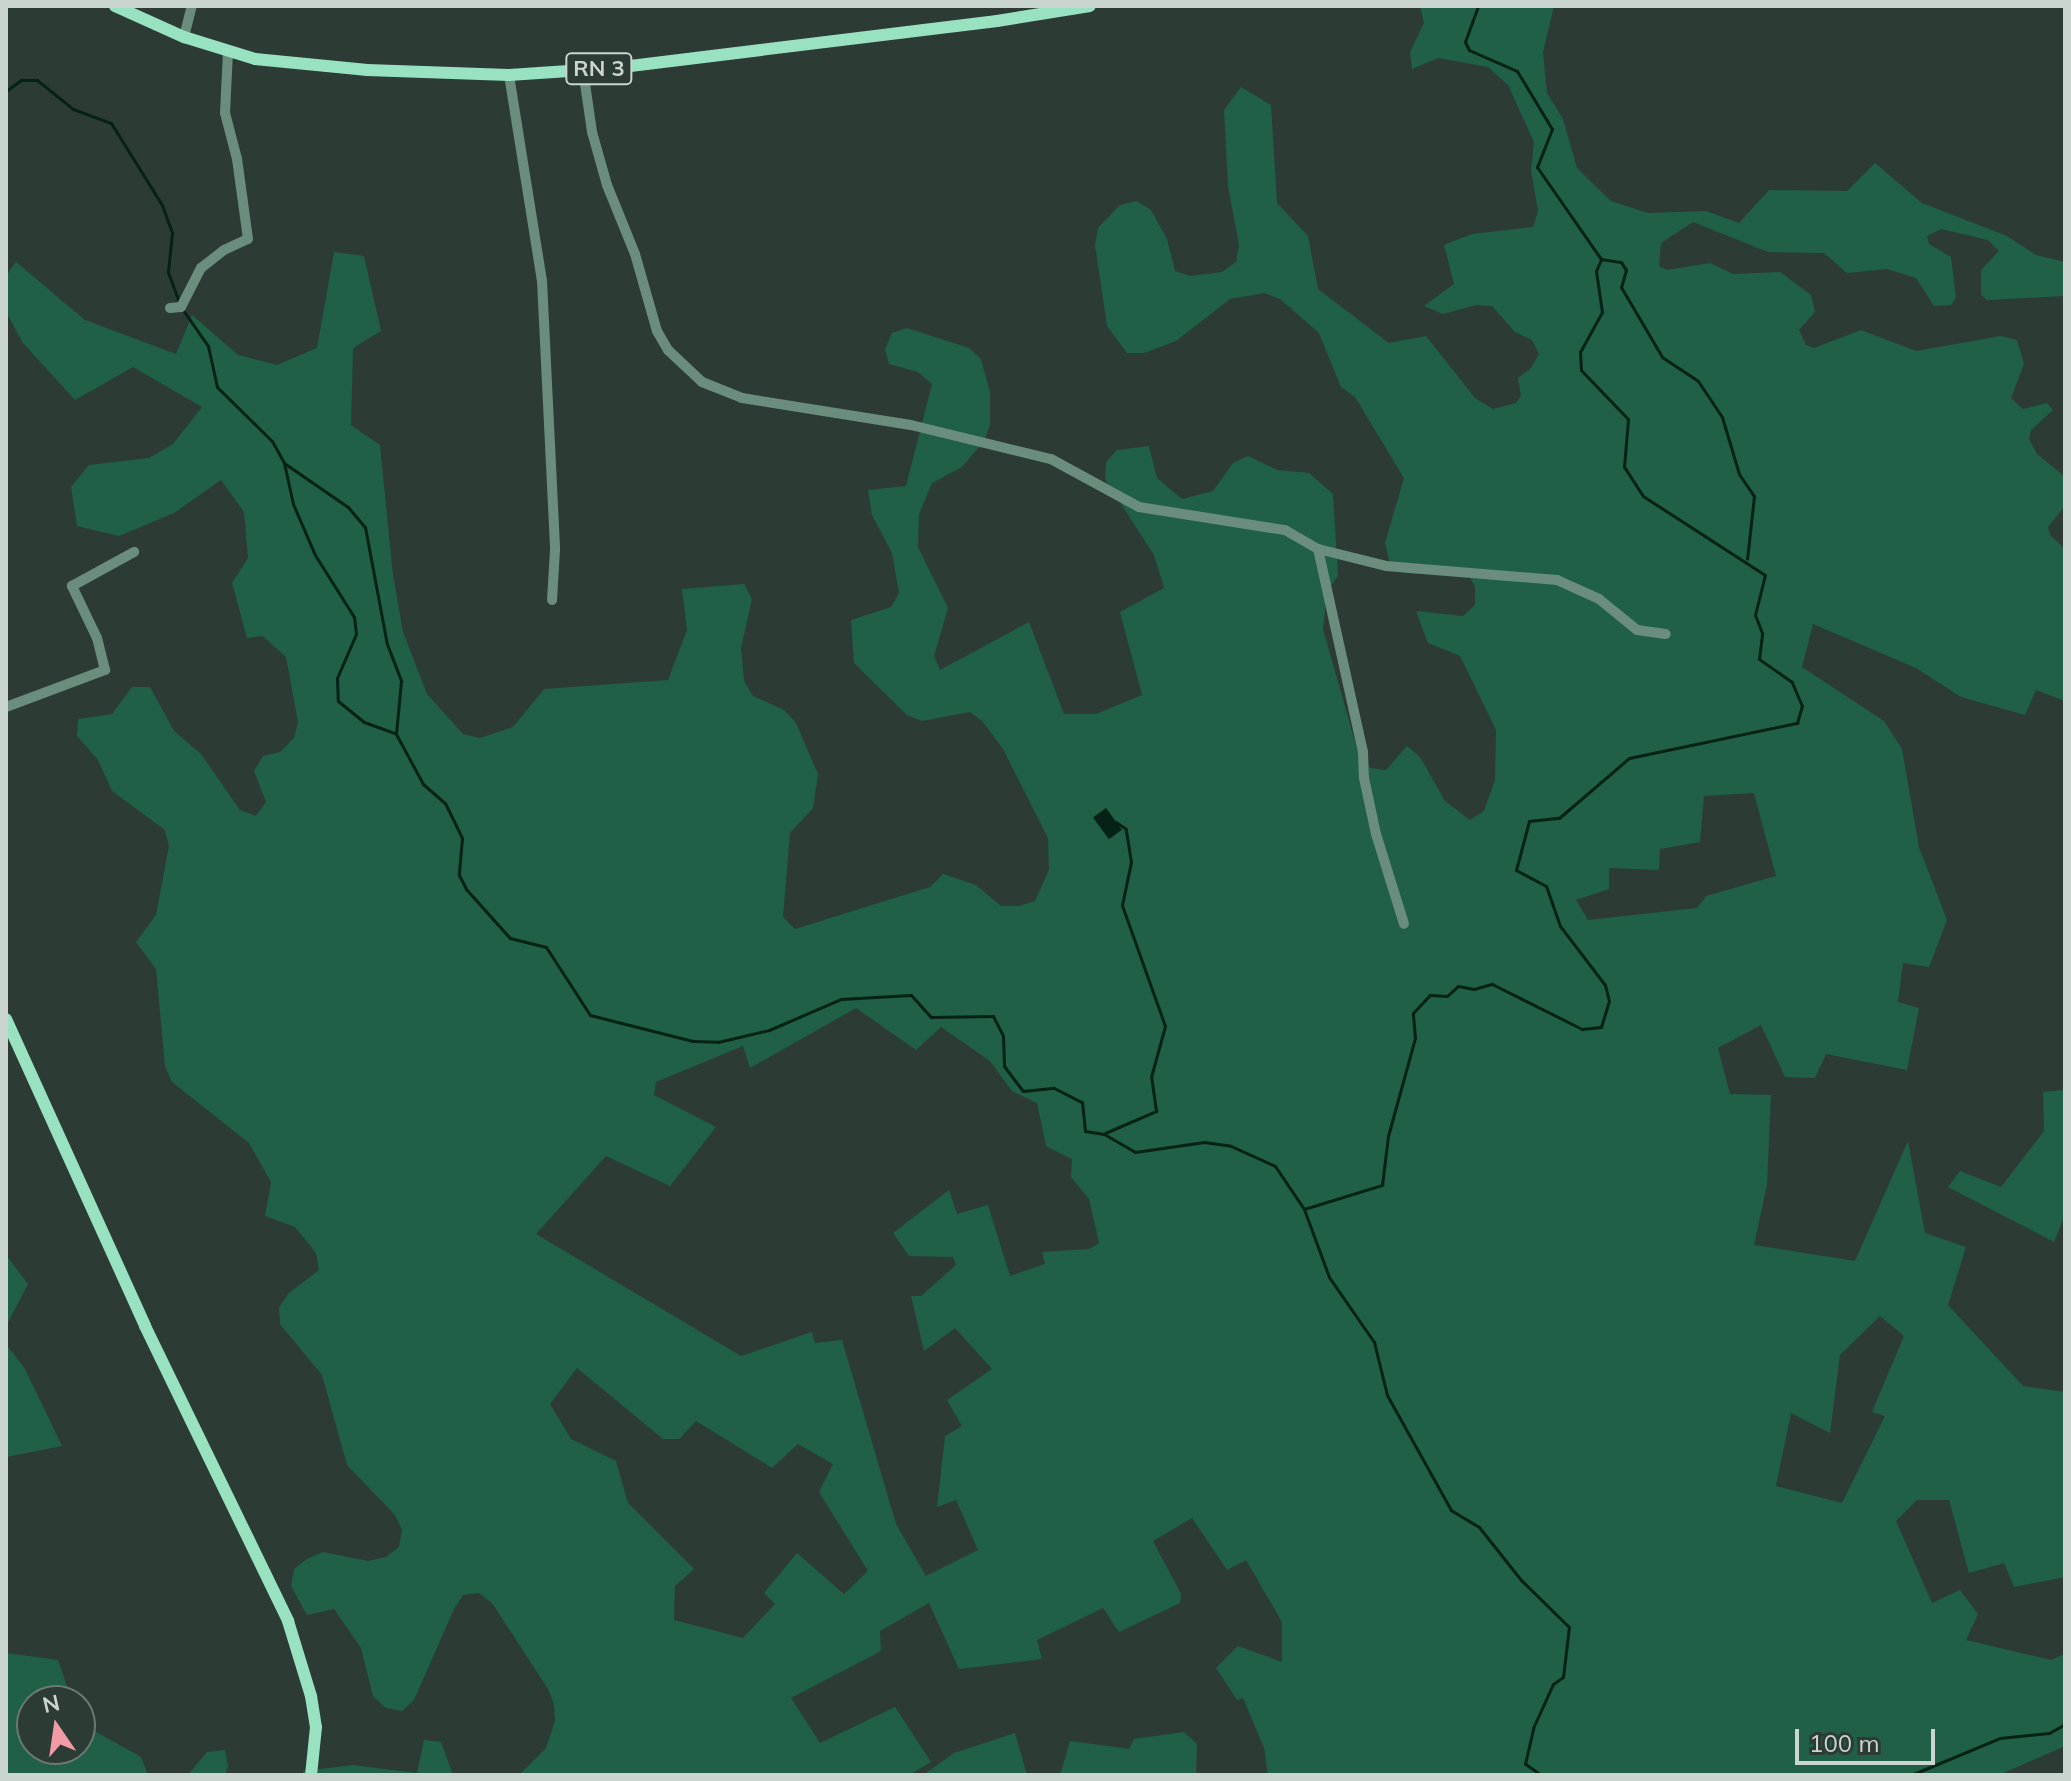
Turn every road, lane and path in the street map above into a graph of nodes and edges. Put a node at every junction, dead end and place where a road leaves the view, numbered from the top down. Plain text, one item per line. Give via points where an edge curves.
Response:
1 (115, 6) edge
2 (192, 6) edge
3 (1090, 6) edge
4 (184, 37) junction
5 (228, 51) junction
6 (583, 70) junction
7 (509, 75) junction
8 (170, 308) dead end
9 (1318, 549) junction
10 (134, 552) dead end
11 (552, 600) dead end
12 (1666, 634) dead end
13 (6, 707) edge
14 (1404, 924) dead end
15 (6, 1019) edge
16 (311, 1775) edge

1 - 4 main road, RN 3
2 - 4 street
3 - 6 main road, RN 3
4 - 5 main road, RN 3
5 - 7 main road, RN 3 via 297,65
5 - 8 street via 225,113 248,239 201,268 181,307
6 - 7 main road, RN 3
6 - 9 street via 607,185 635,254 657,331 668,350 702,382 742,398 911,425 1051,459 1139,507 1285,530
7 - 11 street via 542,281 555,550
9 - 12 street via 1386,566 1557,580 1599,599 1637,630
9 - 14 street via 1376,834
10 - 13 street via 72,586 97,638 105,670
15 - 16 main road via 145,1326 288,1621 316,1727

